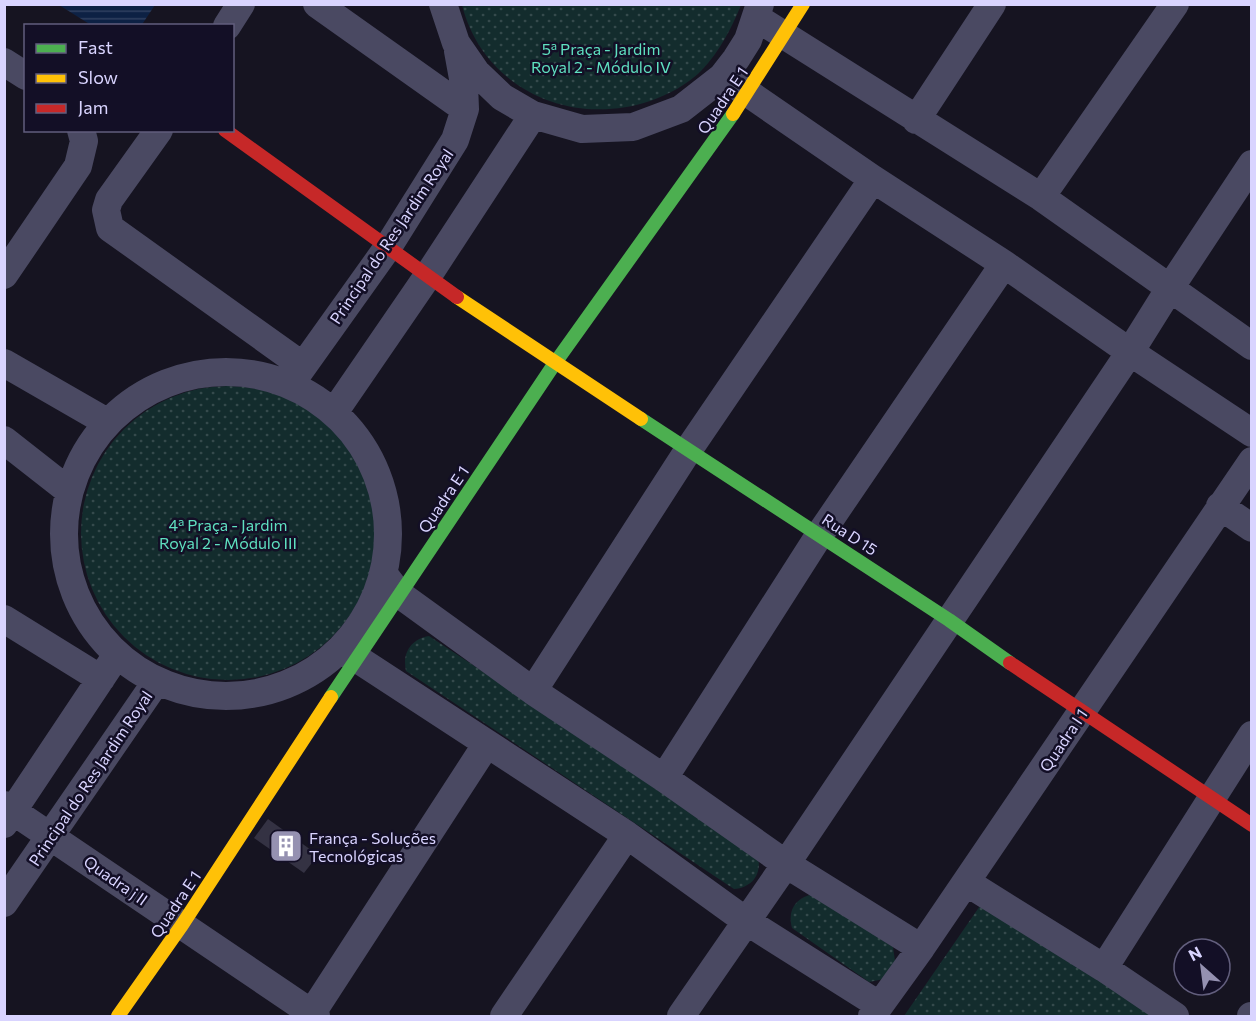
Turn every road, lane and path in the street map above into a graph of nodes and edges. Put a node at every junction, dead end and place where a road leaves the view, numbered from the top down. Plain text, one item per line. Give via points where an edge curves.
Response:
1 (241, 4) edge
2 (317, 4) edge
3 (442, 4) edge
4 (803, 4) edge
5 (992, 4) edge
6 (1175, 4) edge
7 (759, 11) edge
8 (228, 24) edge
9 (783, 36) junction
10 (456, 43) junction
11 (4, 62) edge
12 (24, 75) edge
13 (722, 78) junction
14 (748, 93) junction
15 (465, 109) junction
16 (533, 115) junction
17 (916, 120) junction
18 (82, 132) edge
19 (158, 132) edge
20 (228, 132) edge
21 (1251, 164) edge
22 (873, 179) junction
23 (1041, 197) junction
24 (388, 247) junction
25 (1004, 264) junction
26 (4, 275) edge
27 (427, 277) junction
28 (1170, 288) junction
29 (1251, 346) edge
30 (1130, 352) junction
31 (4, 363) edge
32 (555, 363) junction
33 (297, 374) junction
34 (335, 411) junction
35 (105, 421) junction
36 (1251, 433) edge
37 (4, 440) edge
38 (689, 449) junction
39 (1251, 461) edge
40 (69, 491) junction
41 (1220, 506) junction
42 (1251, 528) edge
43 (820, 534) junction
44 (392, 585) junction
45 (4, 619) edge
46 (949, 620) junction
47 (348, 654) junction
48 (116, 656) junction
49 (100, 680) junction
50 (156, 682) junction
51 (533, 691) junction
52 (1081, 712) junction
53 (1251, 735) edge
54 (486, 745) junction
55 (664, 778) junction
56 (1211, 797) junction
57 (8, 813) edge
58 (1251, 825) edge
59 (50, 835) junction
60 (627, 835) junction
61 (786, 864) junction
62 (966, 882) junction
63 (4, 903) edge
64 (746, 921) junction
65 (182, 925) junction
66 (921, 948) junction
67 (1104, 968) junction
68 (875, 1011) edge
69 (313, 1016) edge
70 (118, 1017) edge
71 (504, 1017) edge
72 (681, 1017) edge
73 (1175, 1017) edge

1 - 8 street
2 - 15 street
3 - 10 street
4 - 9 street, Quadra E 1
5 - 17 street
6 - 23 street
7 - 9 street
7 - 13 street via 748,40
9 - 14 street, Quadra E 1
9 - 17 street
10 - 15 street, Principal do Res Jardim Royal
10 - 16 street via 476,72 502,97
11 - 12 street
13 - 14 street
13 - 16 street via 681,109 633,127 582,129
14 - 22 street
14 - 32 street, Quadra E 1
15 - 24 street, Principal do Res Jardim Royal via 455,140
16 - 27 street
17 - 23 street
18 - 26 street via 84,141 78,166
19 - 33 street via 110,200 106,210 110,228
20 - 24 street, Rua D 15
21 - 28 street
22 - 25 street
22 - 38 street
23 - 28 street
24 - 27 street, Rua D 15
24 - 33 street, Principal do Res Jardim Royal
25 - 30 street
25 - 43 street
27 - 32 street, Rua D 15
27 - 34 street
28 - 29 street
28 - 30 street
30 - 36 street
30 - 46 street
31 - 35 street
32 - 38 street, Rua D 15
32 - 44 street, Quadra E 1
33 - 34 street
33 - 35 street via 234,371 185,377 140,396
34 - 44 street via 372,458 389,516
35 - 40 street via 82,457
37 - 40 street
38 - 43 street, Rua D 15
38 - 51 street
39 - 41 street, Quadra I 1
40 - 48 street via 63,536 69,580 87,621
41 - 42 street
41 - 52 street, Quadra I 1
43 - 46 street, Rua D 15
43 - 55 street
44 - 47 street via 368,616
44 - 51 street
45 - 49 street
46 - 52 street, Rua D 15
46 - 61 street
47 - 50 street via 300,680 253,695 203,696
47 - 54 street
47 - 65 street, Quadra E 1
48 - 49 street
48 - 50 street
49 - 57 street
50 - 59 street, Principal do Res Jardim Royal
51 - 55 street
52 - 56 street, Rua D 15
52 - 62 street, Quadra I 1
53 - 56 street
54 - 60 street
54 - 69 street
55 - 61 street
56 - 58 street, Rua D 15
56 - 67 street
57 - 59 street, Quadra j II
59 - 63 street, Principal do Res Jardim Royal
59 - 65 street, Quadra j II
60 - 64 street
60 - 71 street
61 - 64 street
61 - 66 street
62 - 66 street, Quadra I 1
62 - 67 street
64 - 68 street
64 - 72 street
65 - 69 street, Quadra j II
65 - 70 street, Quadra E 1
66 - 68 street, Quadra I 1
67 - 73 street

